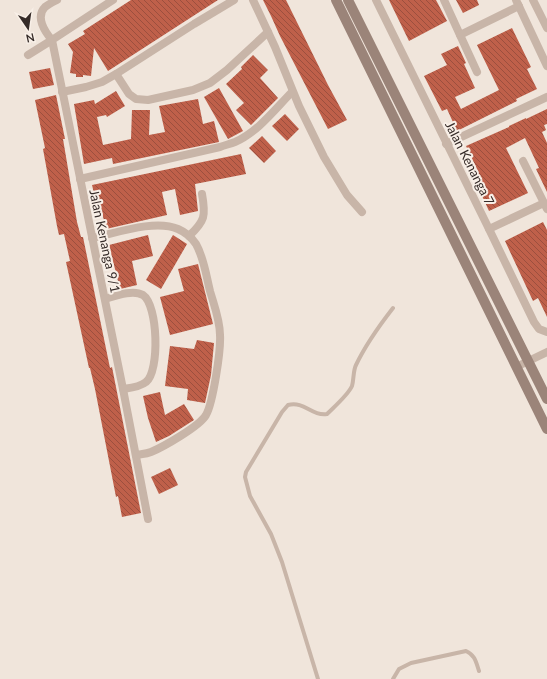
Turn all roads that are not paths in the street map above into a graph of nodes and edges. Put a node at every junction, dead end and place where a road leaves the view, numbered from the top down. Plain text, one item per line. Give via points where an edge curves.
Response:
1 (57, 0) edge
2 (113, 0) edge
3 (234, 0) edge
4 (253, 0) edge
5 (336, 0) edge
6 (348, 0) edge
7 (376, 0) edge
8 (444, 0) edge
9 (533, 0) edge
10 (518, 3) edge
11 (547, 28) edge
12 (268, 32) junction
13 (460, 35) junction
14 (52, 40) junction
15 (28, 55) dead end
16 (547, 66) edge
17 (477, 72) dead end
18 (116, 74) junction
19 (62, 92) junction
20 (292, 92) junction
21 (547, 97) edge
22 (446, 144) junction
23 (523, 161) dead end
24 (80, 179) junction
25 (202, 194) dead end
26 (546, 206) edge
27 (362, 212) dead end
28 (490, 229) junction
29 (189, 236) junction
30 (92, 238) junction
31 (104, 299) junction
32 (393, 308) dead end
33 (547, 332) edge
34 (547, 352) edge
35 (528, 361) junction
36 (516, 367) junction
37 (123, 389) junction
38 (547, 399) edge
39 (547, 429) edge
40 (136, 455) junction
41 (148, 519) dead end
42 (479, 671) dead end
43 (318, 679) edge
44 (393, 679) edge

1 - 14 street, Jalan Kenanga 9/1 via 44,8 41,15 51,30
2 - 14 street
3 - 18 street
4 - 12 street
5 - 36 street
6 - 35 street
7 - 22 street, Jalan Kenanga 7
8 - 13 street
9 - 11 street
10 - 13 street
10 - 16 street
12 - 18 street via 227,70 210,83 193,90 148,100 136,99 129,94
12 - 20 street
13 - 17 street
14 - 15 street
14 - 19 street, Jalan Kenanga 9/1
18 - 19 street via 102,82
19 - 24 street, Jalan Kenanga 9/1
20 - 24 street via 260,125 236,142
20 - 27 street via 324,157 347,195
21 - 22 street
22 - 28 street, Jalan Kenanga 7
23 - 26 street
24 - 30 street, Jalan Kenanga 9/1
25 - 29 street via 204,218 200,226
26 - 28 street
28 - 33 street, Jalan Kenanga 7 via 534,322 539,329
29 - 30 street via 179,229 166,225 147,226
29 - 40 street via 202,256 219,323 220,344 210,406 206,416 199,423 151,452
30 - 31 street, Jalan Kenanga 9/1
31 - 37 street, Jalan Kenanga 9/1
31 - 37 street via 136,293 142,295 146,298 153,316 156,354 152,374 146,382
32 - 43 lane via 373,334 355,367 352,385 345,395 327,414 319,415 299,404 288,405 246,472 250,496 271,534 282,562
34 - 35 street
35 - 36 street
35 - 38 street
36 - 39 street
37 - 40 street, Jalan Kenanga 9/1
40 - 41 street, Jalan Kenanga 9/1
42 - 44 lane via 471,653 466,651 411,663 399,669

